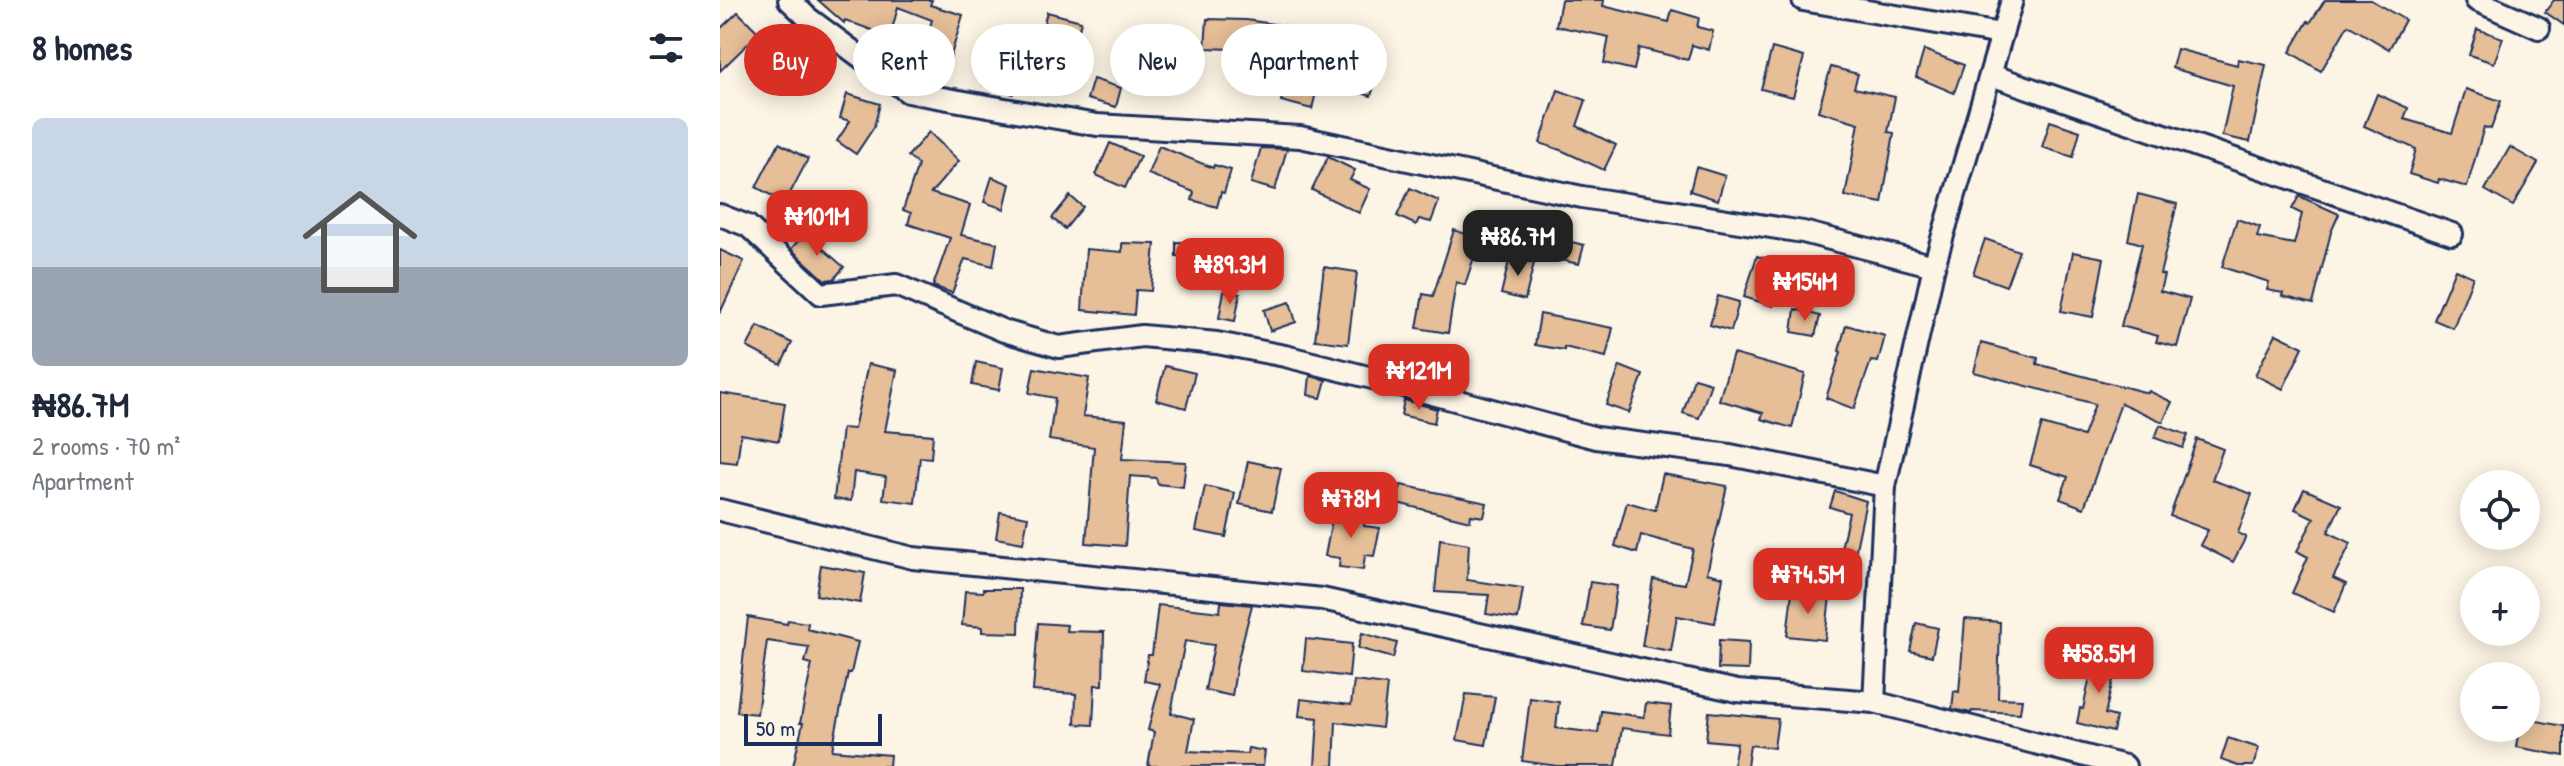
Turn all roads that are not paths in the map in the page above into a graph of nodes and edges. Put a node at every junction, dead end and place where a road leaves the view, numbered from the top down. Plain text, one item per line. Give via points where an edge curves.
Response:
1 (789, 0) edge
2 (1803, 0) edge
3 (2012, 0) edge
4 (2476, 0) edge
5 (2539, 28) dead end
6 (2001, 34) junction
7 (1991, 75) junction
8 (720, 215) edge
9 (2452, 234) dead end
10 (1934, 266) junction
11 (1885, 486) junction
12 (720, 510) edge
13 (1874, 702) junction
14 (2125, 766) edge

1 - 10 street via 908,92 1097,125 1300,137 1582,197 1803,232
2 - 6 street
3 - 6 street
4 - 5 street
6 - 7 street
7 - 9 street
7 - 10 street
8 - 11 street via 748,226 821,294 896,285 1004,331 1059,347 1142,336 1217,343 1596,438 1730,455
10 - 11 street
11 - 13 street
12 - 13 street via 913,558 1322,599 1737,691
13 - 14 street

